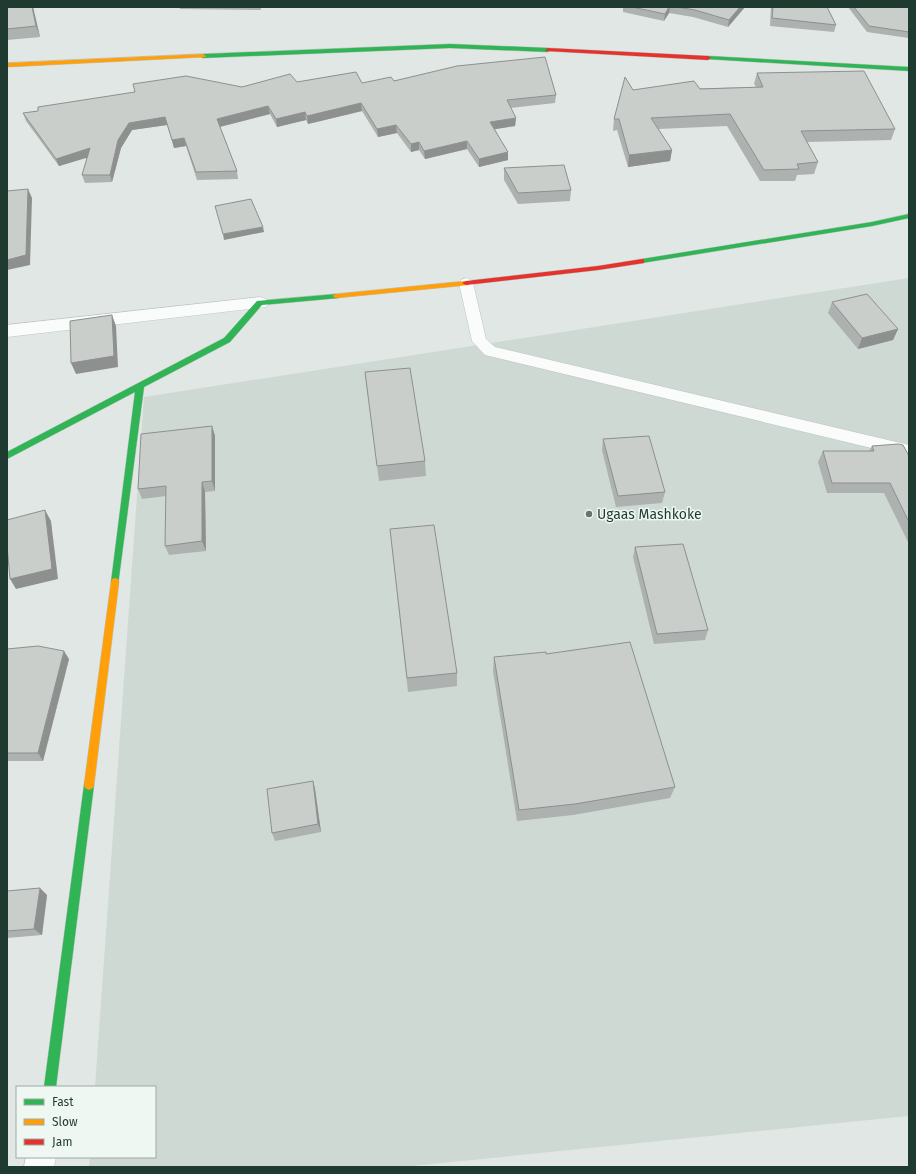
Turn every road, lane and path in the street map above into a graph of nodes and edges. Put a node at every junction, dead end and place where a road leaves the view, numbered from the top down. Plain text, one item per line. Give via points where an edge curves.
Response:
1 (7, 65) edge
2 (909, 69) edge
3 (909, 216) edge
4 (466, 283) junction
5 (260, 303) junction
6 (7, 331) edge
7 (140, 386) junction
8 (909, 451) edge
9 (7, 456) edge
10 (50, 1086) edge

1 - 2 street via 450,46
3 - 4 street via 598,268
4 - 5 street
4 - 8 lane via 479,341 490,351
5 - 6 street
5 - 7 street via 227,340
7 - 9 street
7 - 10 street

